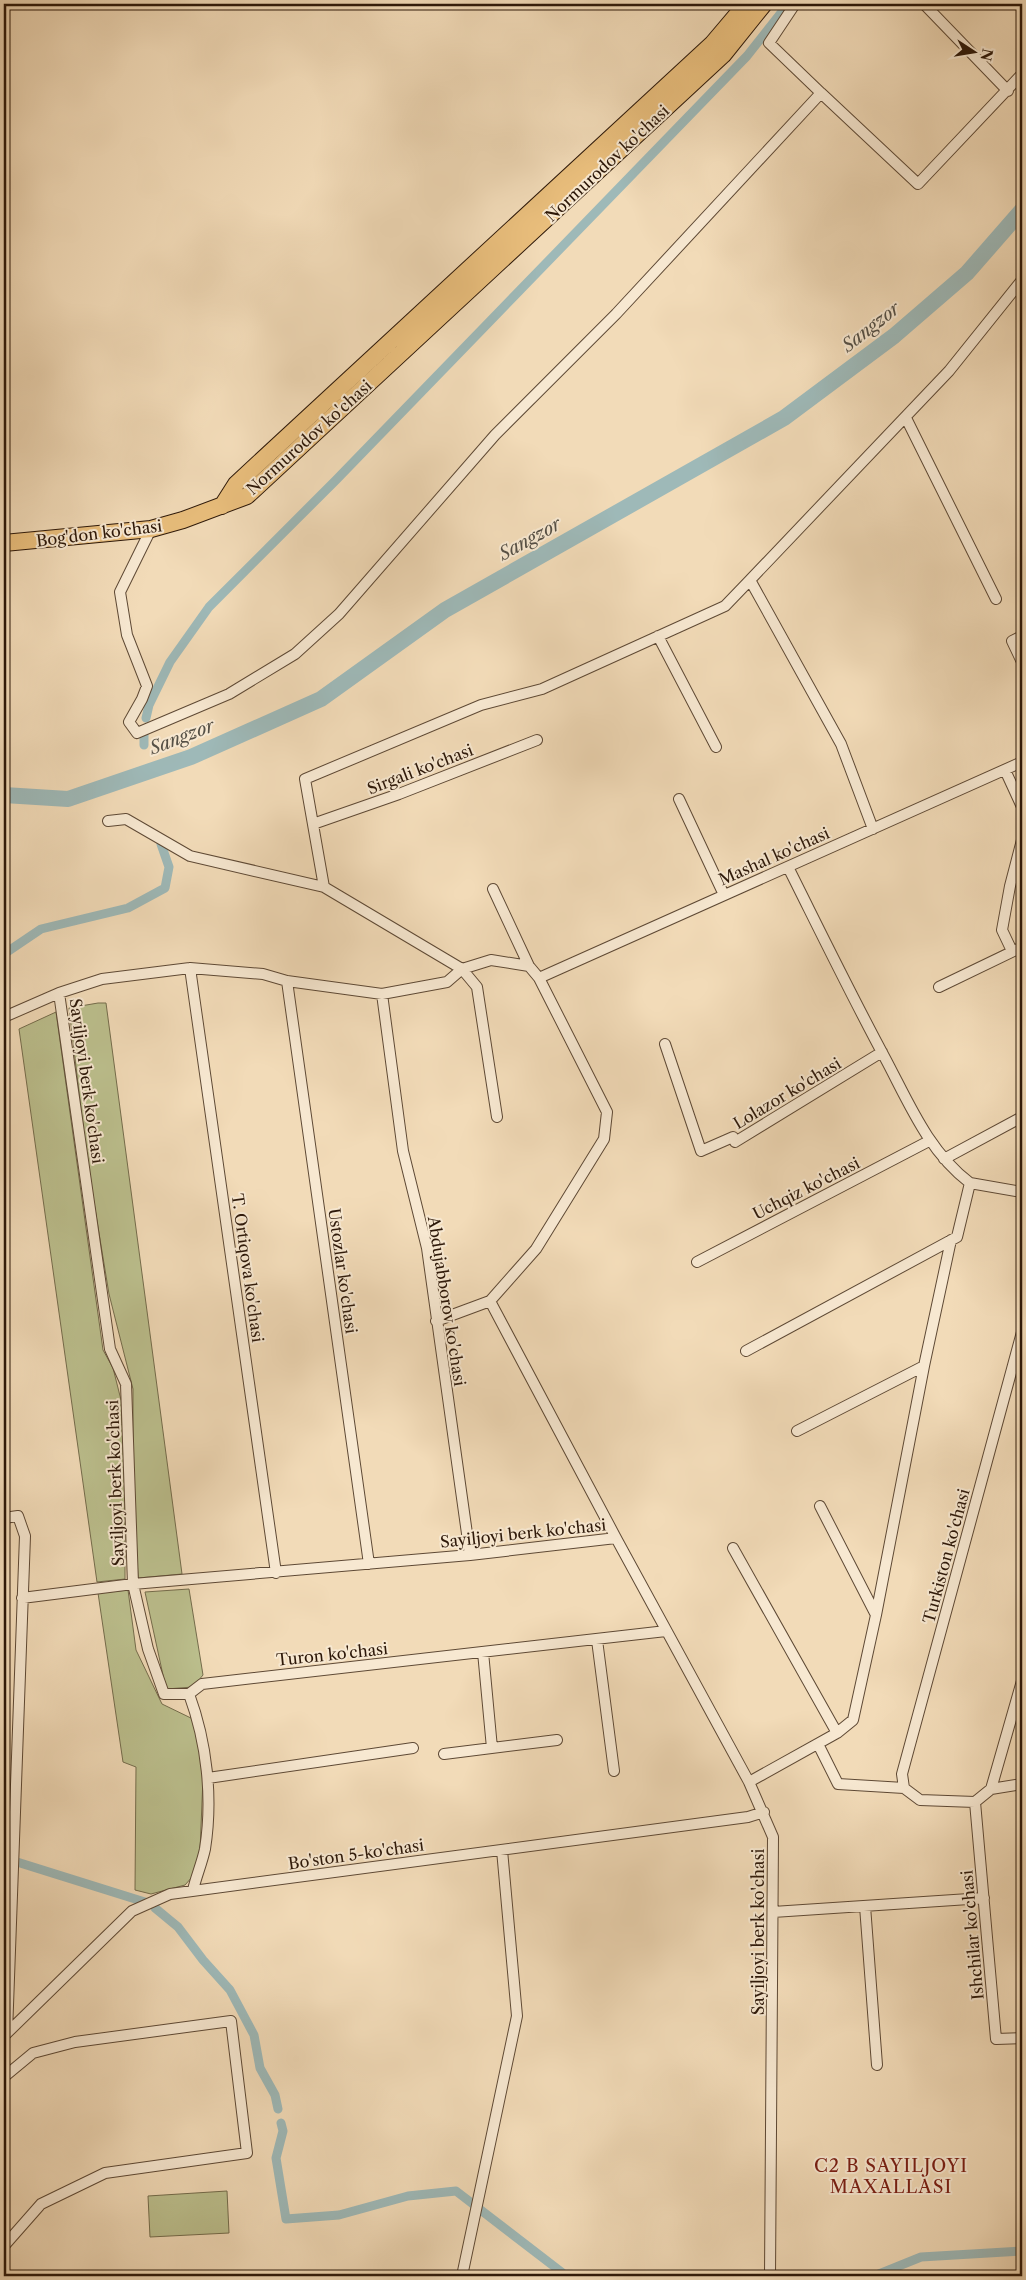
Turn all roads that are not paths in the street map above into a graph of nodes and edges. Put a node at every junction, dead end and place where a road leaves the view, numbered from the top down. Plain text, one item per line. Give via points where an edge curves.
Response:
1 (746, 4) edge
2 (764, 4) edge
3 (795, 4) edge
4 (924, 4) edge
5 (1022, 74) edge
6 (1008, 91) junction
7 (821, 93) junction
8 (1022, 280) edge
9 (906, 418) junction
10 (222, 506) junction
11 (151, 529) junction
12 (4, 543) edge
13 (750, 580) junction
14 (996, 599) dead end
15 (658, 636) junction
16 (1022, 636) edge
17 (1022, 662) edge
18 (537, 740) dead end
19 (716, 747) dead end
20 (1022, 762) edge
21 (1005, 770) junction
22 (679, 798) dead end
23 (1022, 807) edge
24 (108, 821) dead end
25 (313, 824) junction
26 (872, 829) junction
27 (1022, 840) edge
28 (788, 867) junction
29 (324, 887) junction
30 (493, 889) dead end
31 (724, 895) junction
32 (1022, 947) edge
33 (1012, 951) junction
34 (529, 966) junction
35 (190, 968) junction
36 (462, 969) junction
37 (539, 978) junction
38 (287, 981) junction
39 (939, 987) dead end
40 (59, 992) junction
41 (382, 994) junction
42 (4, 1016) edge
43 (665, 1044) dead end
44 (882, 1052) junction
45 (497, 1117) dead end
46 (1022, 1117) edge
47 (929, 1141) junction
48 (944, 1159) junction
49 (970, 1183) junction
50 (1022, 1192) edge
51 (951, 1240) junction
52 (698, 1262) dead end
53 (490, 1301) junction
54 (436, 1321) junction
55 (1022, 1332) edge
56 (746, 1351) dead end
57 (924, 1366) junction
58 (797, 1431) dead end
59 (820, 1506) dead end
60 (4, 1518) edge
61 (616, 1538) junction
62 (732, 1548) dead end
63 (470, 1555) junction
64 (369, 1564) junction
65 (276, 1573) junction
66 (133, 1584) junction
67 (22, 1598) junction
68 (876, 1615) junction
69 (666, 1630) junction
70 (597, 1640) junction
71 (483, 1652) junction
72 (1022, 1680) edge
73 (189, 1694) junction
74 (837, 1733) junction
75 (557, 1740) dead end
76 (818, 1744) junction
77 (413, 1748) dead end
78 (492, 1748) junction
79 (444, 1754) dead end
80 (614, 1771) dead end
81 (208, 1778) junction
82 (749, 1782) junction
83 (1022, 1784) edge
84 (904, 1788) junction
85 (991, 1789) junction
86 (975, 1802) junction
87 (764, 1812) junction
88 (502, 1850) junction
89 (193, 1890) junction
90 (984, 1898) junction
91 (866, 1906) junction
92 (773, 1912) junction
93 (5, 2034) edge
94 (1022, 2038) edge
95 (878, 2065) dead end
96 (4, 2077) edge
97 (4, 2246) edge
98 (462, 2276) edge
99 (770, 2276) edge

1 - 10 main road, Normurodov ko'chasi via 713,43 236,484
2 - 10 main road, Normurodov ko'chasi via 723,55 269,476 247,496
3 - 7 street via 769,43
4 - 6 street
5 - 6 street
6 - 7 street via 918,184
7 - 11 street via 616,314 495,435 339,614 295,654 229,694 137,733 129,722 147,686 127,635 120,592
8 - 9 street
9 - 13 street
9 - 14 street
10 - 11 main road, Bog'don ko'chasi
11 - 12 main road, Bog'don ko'chasi
13 - 15 street via 725,606
13 - 26 street via 841,744
15 - 19 street
15 - 25 street via 542,689 481,705 305,778
16 - 17 street via 1012,641
18 - 25 street, Sirgali ko'chasi
20 - 21 street, Mashal ko'chasi
21 - 23 street
21 - 26 street, Mashal ko'chasi
22 - 31 street
24 - 29 street via 126,819 190,856
25 - 29 street
26 - 28 street, Mashal ko'chasi
27 - 33 street via 1002,930
28 - 31 street, Mashal ko'chasi
28 - 44 street
29 - 36 street
30 - 34 street
31 - 37 street, Mashal ko'chasi
32 - 33 street
33 - 39 street
34 - 36 street via 491,960
34 - 37 street
35 - 38 street via 263,974
35 - 40 street via 102,979
35 - 65 street, T. Ortiqova ko'chasi
36 - 41 street via 448,982
36 - 45 street via 477,987
37 - 53 street via 607,1112 604,1139 536,1249
38 - 41 street
38 - 64 street, Ustozlar ko'chasi
40 - 42 street
40 - 66 street, Sayiljoyi berk ko'chasi via 110,1349 126,1384
41 - 54 street, Abdujabborov ko'chasi via 403,1151 427,1248
43 - 44 street, Lolazor ko'chasi via 701,1151 733,1137 735,1142
44 - 47 street
46 - 48 street
47 - 48 street
47 - 52 street, Uchqiz ko'chasi
48 - 49 street
49 - 50 street
49 - 51 street via 957,1236
51 - 56 street
51 - 57 street
53 - 54 street
53 - 61 street, Sayiljoyi berk ko'chasi
54 - 63 street, Abdujabborov ko'chasi
55 - 84 street, Turkiston ko'chasi via 902,1774
57 - 58 street
57 - 68 street
59 - 68 street
60 - 67 street via 18,1516 25,1536
61 - 63 street, Sayiljoyi berk ko'chasi
61 - 69 street, Sayiljoyi berk ko'chasi
62 - 74 street
63 - 64 street, Sayiljoyi berk ko'chasi
64 - 65 street, Sayiljoyi berk ko'chasi
65 - 66 street, Sayiljoyi berk ko'chasi
66 - 67 street
66 - 73 street via 148,1649 164,1694
67 - 93 street
68 - 74 street via 853,1720
69 - 70 street, Turon ko'chasi
69 - 82 street, Sayiljoyi berk ko'chasi
70 - 71 street, Turon ko'chasi
70 - 80 street
71 - 73 street, Turon ko'chasi via 202,1684
71 - 78 street
72 - 85 street
73 - 81 street via 199,1724
74 - 76 street
75 - 78 street
76 - 82 street
76 - 84 street via 838,1784
77 - 81 street
78 - 79 street
81 - 89 street via 204,1850
82 - 87 street, Sayiljoyi berk ko'chasi
83 - 85 street
84 - 86 street via 920,1800
85 - 86 street
86 - 90 street, Ishchilar ko'chasi
87 - 88 street, Bo'ston 5-ko'chasi via 748,1817
87 - 92 street, Sayiljoyi berk ko'chasi via 774,1838
88 - 89 street, Bo'ston 5-ko'chasi
88 - 98 street via 517,2016
89 - 93 street, Bo'ston 5-ko'chasi via 170,1894 132,1910
90 - 91 street
90 - 94 street, Ishchilar ko'chasi via 996,2039
91 - 92 street
91 - 95 street
92 - 99 street, Sayiljoyi berk ko'chasi
96 - 97 street via 33,2053 75,2042 231,2021 247,2153 105,2173 42,2204

